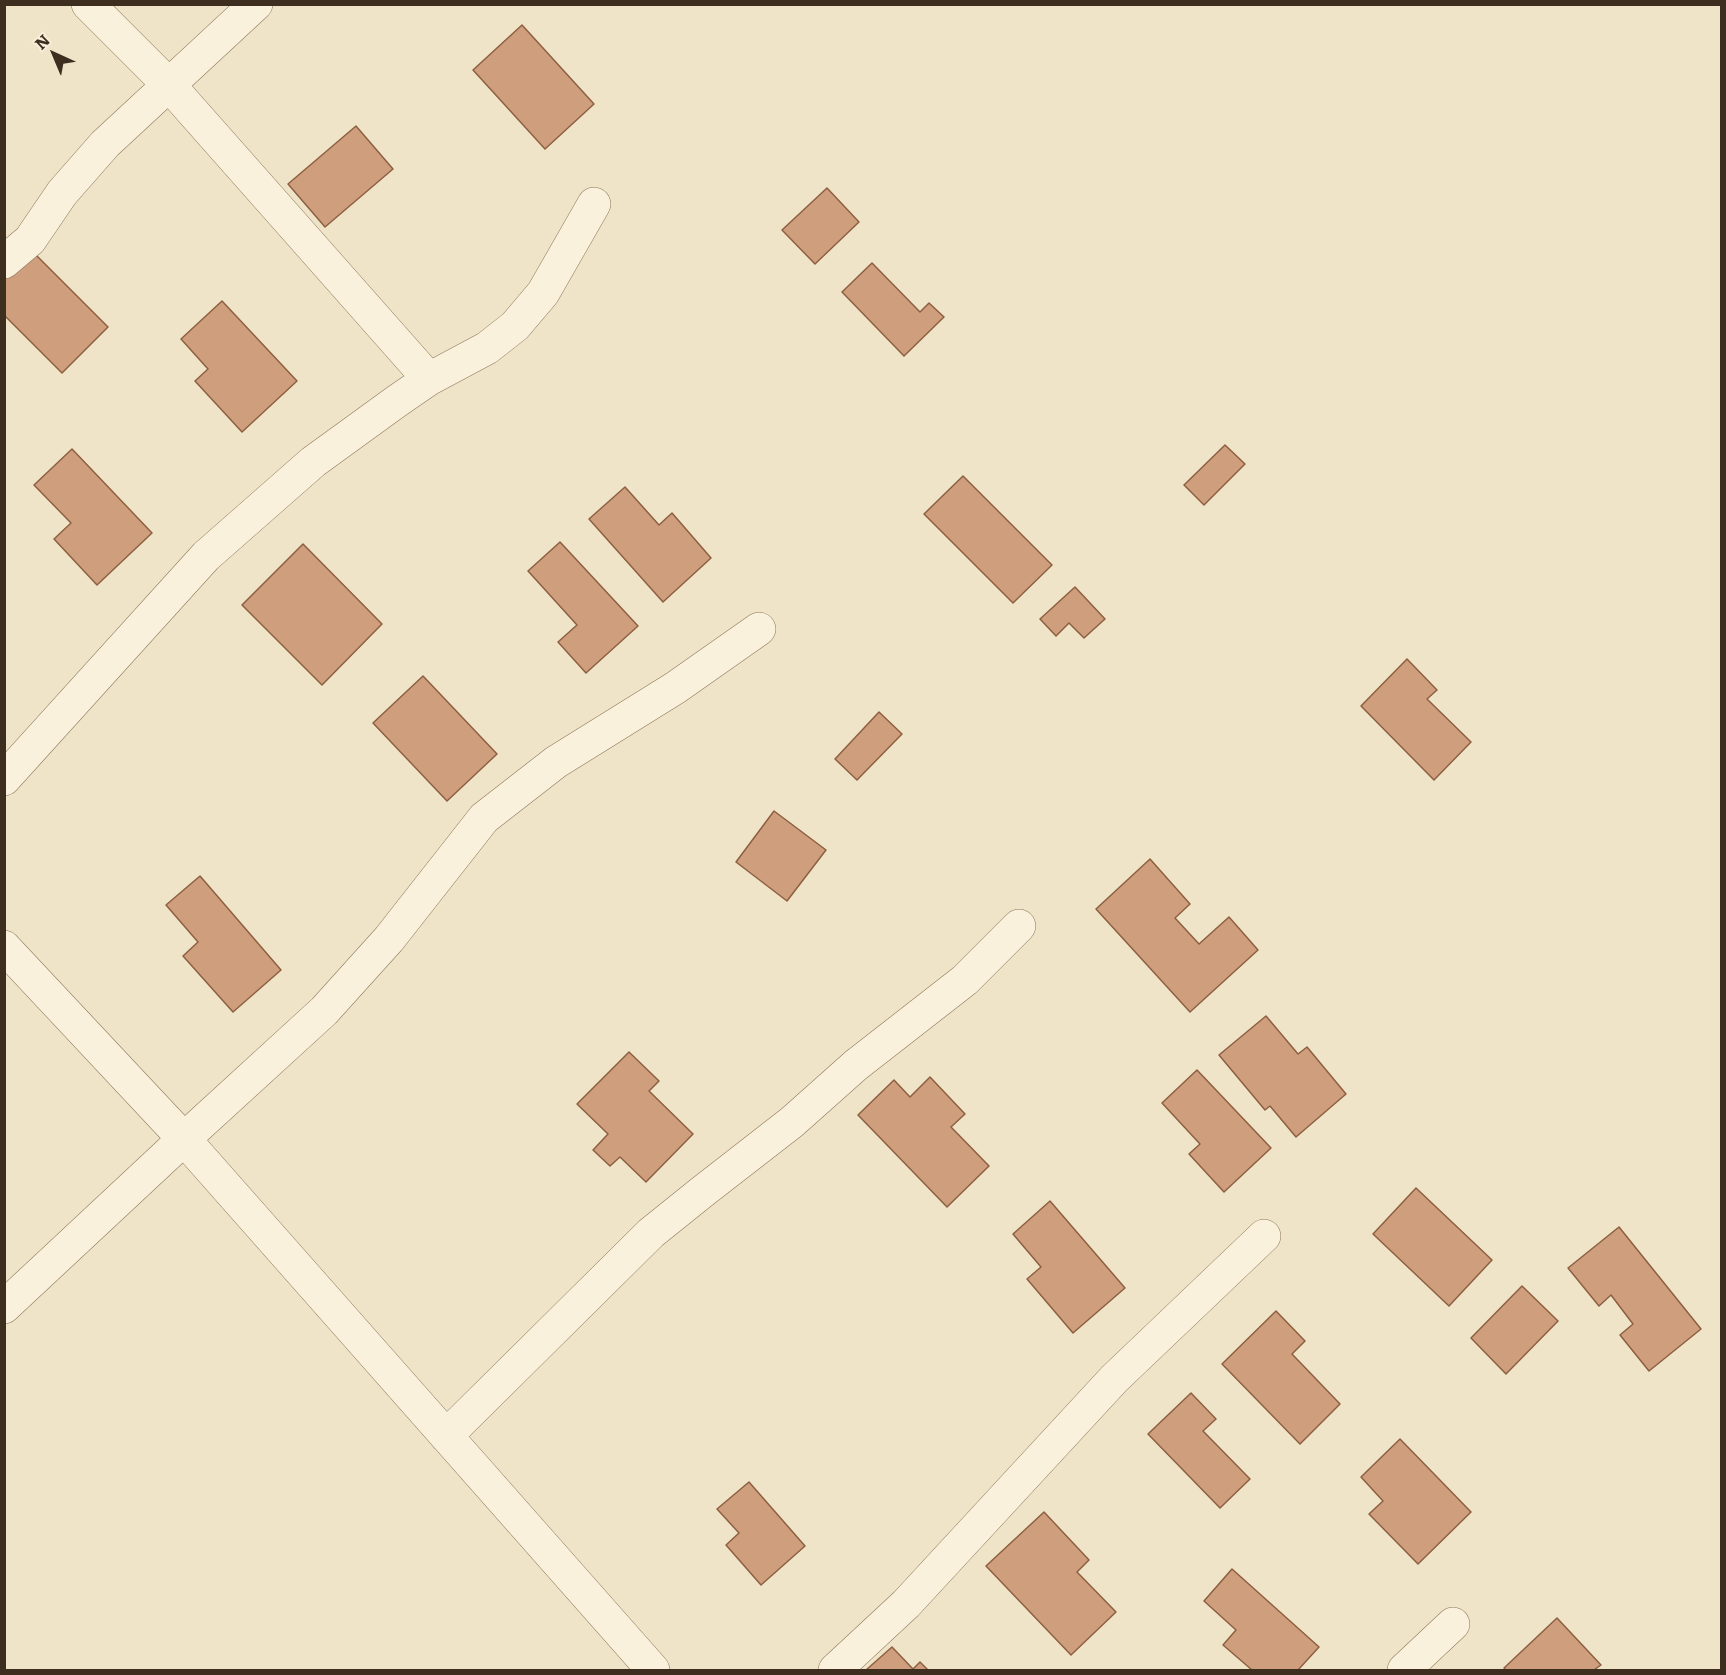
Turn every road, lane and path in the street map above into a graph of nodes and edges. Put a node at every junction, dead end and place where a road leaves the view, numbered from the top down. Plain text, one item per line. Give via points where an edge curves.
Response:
1 (88, 4) edge
2 (256, 4) edge
3 (169, 85) junction
4 (594, 204) dead end
5 (4, 262) edge
6 (429, 379) junction
7 (759, 629) dead end
8 (4, 779) edge
9 (1019, 926) dead end
10 (4, 947) edge
11 (184, 1139) junction
12 (1263, 1236) dead end
13 (4, 1307) edge
14 (446, 1436) junction
15 (1453, 1624) dead end
16 (653, 1671) edge
17 (836, 1671) edge
18 (1404, 1671) edge

1 - 3 street
2 - 3 street
3 - 5 street via 105,144 62,193 30,240
3 - 6 street
4 - 6 street via 543,293 515,326 487,348
6 - 8 street via 313,462 206,556
7 - 11 street via 675,688 556,762 484,818 390,939 324,1011
9 - 14 street via 965,980 651,1233
10 - 11 street
11 - 13 street
11 - 14 street
12 - 17 street via 1114,1379 906,1604
14 - 16 street
15 - 18 street

